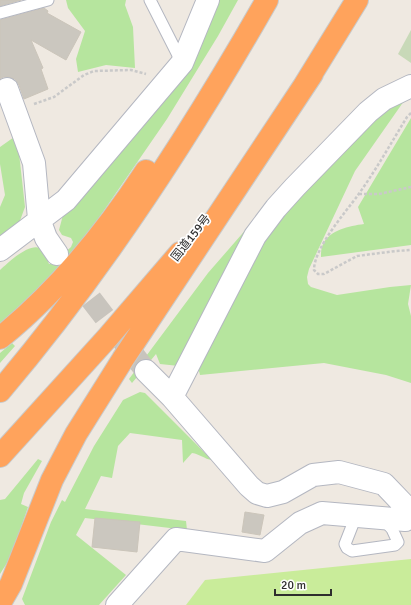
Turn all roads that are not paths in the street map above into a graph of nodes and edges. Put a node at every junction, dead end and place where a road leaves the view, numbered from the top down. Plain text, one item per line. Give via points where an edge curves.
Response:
1 (48, 0) edge
2 (150, 0) edge
3 (208, 0) edge
4 (252, 0) edge
5 (267, 0) edge
6 (357, 0) edge
7 (0, 14) edge
8 (182, 63) junction
9 (312, 74) junction
10 (4, 83) edge
11 (411, 86) edge
12 (39, 219) junction
13 (0, 250) edge
14 (57, 254) tunnel mouth
15 (0, 338) edge
16 (146, 371) tunnel mouth
17 (0, 391) edge
18 (172, 397) junction
19 (0, 456) edge
20 (356, 516) junction
21 (382, 518) junction
22 (0, 602) edge
23 (117, 605) edge

1 - 7 lane
2 - 8 lane
3 - 8 street
4 - 15 highway via 182,116 104,231 55,287
5 - 17 highway via 196,121 134,216
6 - 9 highway, 国道159号
8 - 12 street via 66,200
9 - 19 highway, 国道159号 via 184,247 108,337
9 - 22 highway via 76,434 52,480 11,584
10 - 12 street via 34,163
11 - 18 street via 384,99 368,112 276,208 255,236
12 - 13 street
12 - 14 street via 46,238
16 - 18 street
18 - 21 street via 257,493 273,496 313,475 339,472 384,484 409,512 405,520
20 - 21 street
20 - 21 lane via 345,544 352,551 395,546 398,542 392,529
20 - 23 street via 322,513 300,523 265,551 176,539

